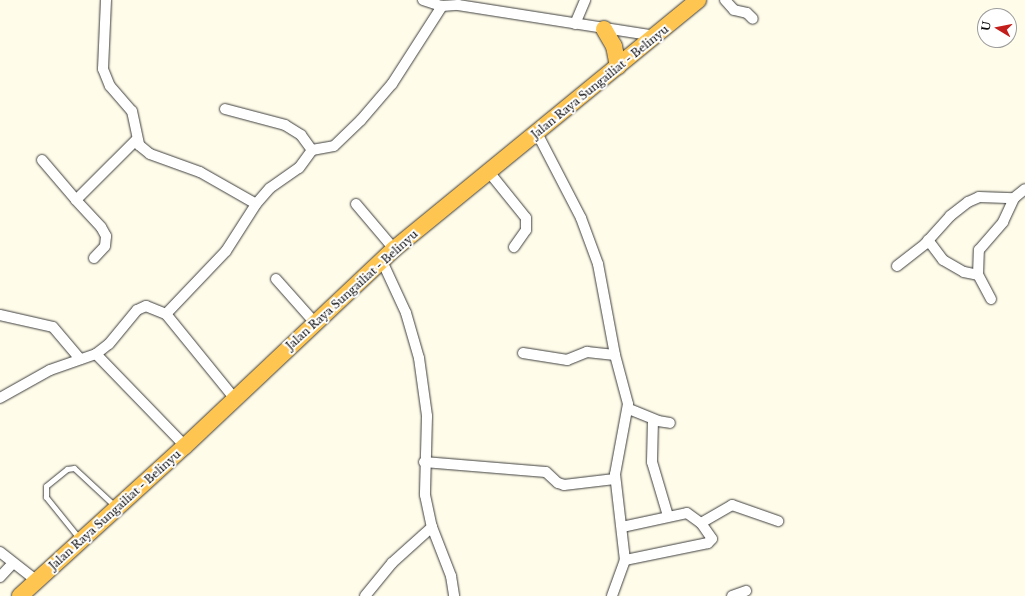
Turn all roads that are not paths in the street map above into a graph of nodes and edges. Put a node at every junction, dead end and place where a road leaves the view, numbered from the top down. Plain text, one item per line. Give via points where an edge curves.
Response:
1 (106, 0) edge
2 (423, 0) edge
3 (585, 0) edge
4 (698, 0) edge
5 (725, 0) edge
6 (483, 4) edge
7 (442, 6) junction
8 (753, 19) dead end
9 (575, 24) junction
10 (604, 29) junction
11 (656, 36) junction
12 (618, 67) junction
13 (225, 109) dead end
14 (537, 133) junction
15 (137, 138) junction
16 (312, 150) junction
17 (42, 160) dead end
18 (489, 172) junction
19 (1025, 189) edge
20 (1014, 198) junction
21 (76, 200) junction
22 (256, 204) junction
23 (356, 204) dead end
24 (928, 240) junction
25 (514, 247) dead end
26 (394, 249) junction
27 (94, 258) dead end
28 (382, 261) junction
29 (897, 266) dead end
30 (978, 275) junction
31 (276, 279) dead end
32 (991, 299) dead end
33 (166, 314) junction
34 (0, 315) edge
35 (315, 323) junction
36 (523, 353) dead end
37 (96, 354) junction
38 (615, 355) junction
39 (80, 360) junction
40 (0, 398) edge
41 (235, 399) junction
42 (629, 409) junction
43 (653, 420) junction
44 (670, 423) dead end
45 (185, 446) junction
46 (424, 462) junction
47 (615, 479) junction
48 (117, 508) junction
49 (668, 516) junction
50 (778, 521) dead end
51 (701, 523) junction
52 (432, 527) junction
53 (622, 527) junction
54 (81, 540) junction
55 (0, 552) edge
56 (625, 560) junction
57 (12, 563) junction
58 (0, 577) edge
59 (37, 581) junction
60 (746, 591) dead end
61 (20, 596) edge
62 (365, 596) edge
63 (454, 596) edge
64 (612, 596) edge
65 (732, 596) edge

1 - 15 street via 103,69 110,86 132,111
2 - 7 street
3 - 9 street
4 - 11 highway, Jalan Raya Sungailiat - Belinyu
5 - 8 street via 734,10 747,13
6 - 7 street
6 - 9 street
7 - 16 street via 392,84 361,120 337,144
9 - 10 street
10 - 11 street
10 - 12 highway via 614,46
11 - 12 highway, Jalan Raya Sungailiat - Belinyu
12 - 14 highway, Jalan Raya Sungailiat - Belinyu
13 - 16 street via 285,125 301,135
14 - 18 highway, Jalan Raya Sungailiat - Belinyu
14 - 38 street via 575,203 590,239 598,264
15 - 21 street
15 - 22 street via 142,148 150,154 200,172
16 - 22 street via 299,168 270,188
17 - 21 street
18 - 25 street via 526,218 526,230
18 - 26 highway, Jalan Raya Sungailiat - Belinyu
19 - 20 street
20 - 24 street via 979,197 968,202 950,216
20 - 30 street via 1003,222 979,250
21 - 27 street via 106,236 105,246
22 - 33 street via 226,251
23 - 26 street
24 - 29 street
24 - 30 street via 943,260 964,272
26 - 28 highway, Jalan Raya Sungailiat - Belinyu
28 - 35 highway, Jalan Raya Sungailiat - Belinyu
28 - 46 street via 406,313 420,364 427,416
30 - 32 street
31 - 35 street
33 - 37 street via 154,308 141,308 109,344
33 - 41 street
34 - 39 street via 53,327
35 - 41 highway, Jalan Raya Sungailiat - Belinyu
36 - 38 street via 561,360 587,352
37 - 39 street
37 - 45 street
38 - 42 street
39 - 40 street via 50,370
41 - 45 highway, Jalan Raya Sungailiat - Belinyu
42 - 43 street
42 - 47 street
43 - 44 street
43 - 49 street via 652,462
45 - 48 highway, Jalan Raya Sungailiat - Belinyu
46 - 47 street via 546,472 562,484
46 - 52 street via 423,485
47 - 53 street
48 - 54 highway, Jalan Raya Sungailiat - Belinyu
48 - 54 lane via 74,468 67,469 46,486 48,500
49 - 51 street via 687,512
49 - 53 street
50 - 51 street via 732,505
51 - 56 street via 711,535 710,542
52 - 62 street via 392,563
52 - 63 street via 451,576
53 - 56 street
54 - 59 highway, Jalan Raya Sungailiat - Belinyu
55 - 57 street
56 - 64 street
57 - 58 street
57 - 59 street
59 - 61 highway, Jalan Raya Sungailiat - Belinyu
60 - 65 street

